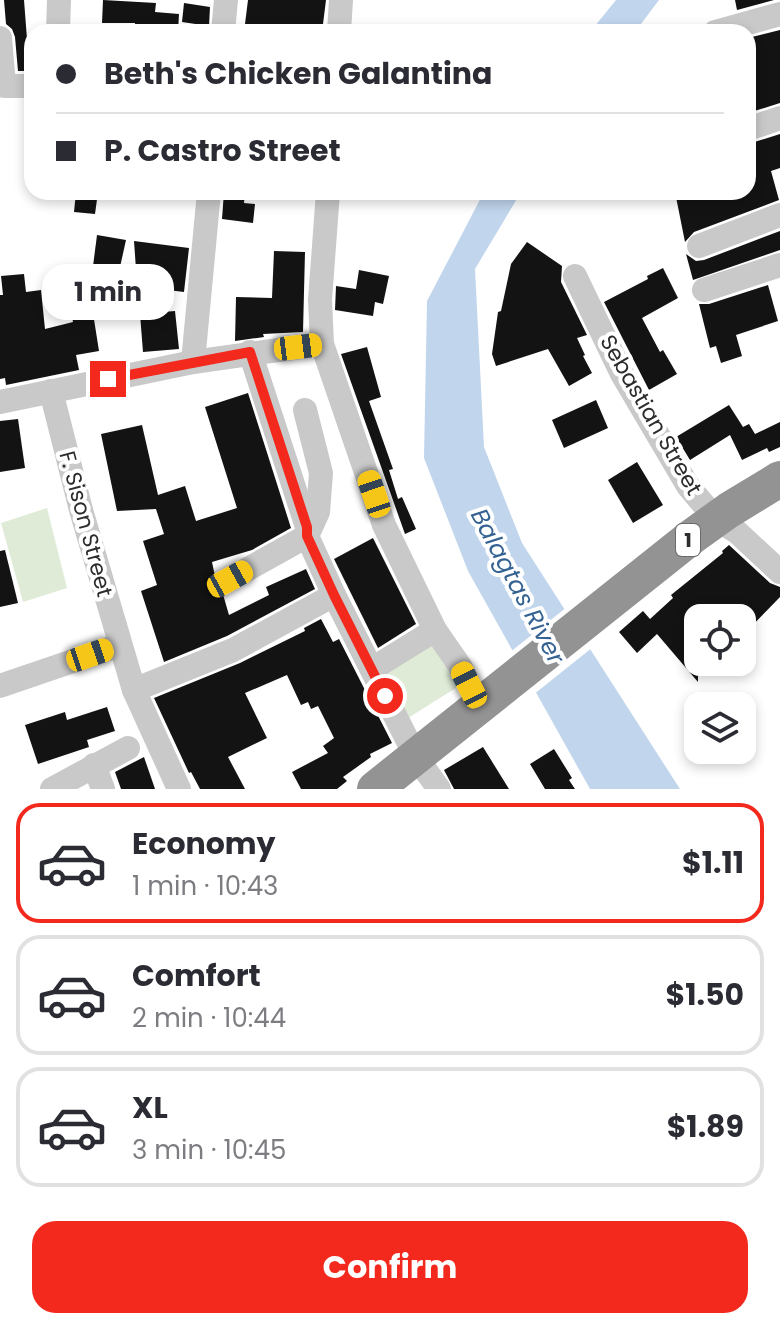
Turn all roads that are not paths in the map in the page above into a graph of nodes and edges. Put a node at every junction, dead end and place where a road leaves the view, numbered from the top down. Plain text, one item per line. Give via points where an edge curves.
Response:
1 (59, 0) edge
2 (226, 0) edge
3 (341, 0) edge
4 (780, 14) edge
5 (58, 24) edge
6 (224, 24) edge
7 (340, 24) edge
8 (744, 24) edge
9 (0, 38) edge
10 (24, 86) edge
11 (780, 118) edge
12 (756, 126) edge
13 (208, 200) edge
14 (327, 200) edge
15 (780, 215) edge
16 (699, 246) dead end
17 (780, 265) edge
18 (575, 276) dead end
19 (704, 290) dead end
20 (322, 344) junction
21 (250, 352) junction
22 (193, 362) junction
23 (51, 391) junction
24 (0, 402) edge
25 (305, 410) dead end
26 (780, 479) edge
27 (716, 519) junction
28 (307, 536) junction
29 (780, 572) edge
30 (230, 579) dead end
31 (334, 595) junction
32 (435, 630) junction
33 (120, 645) junction
34 (372, 669) junction
35 (0, 686) edge
36 (134, 690) junction
37 (487, 698) junction
38 (128, 748) dead end
39 (416, 757) junction
40 (94, 765) junction
41 (52, 789) edge
42 (103, 789) edge
43 (179, 789) edge
44 (375, 789) edge
45 (439, 789) edge

1 - 5 street
2 - 6 street
3 - 7 street
4 - 8 street
9 - 10 street via 4,86
11 - 12 street
13 - 22 street
14 - 20 street
15 - 16 street
17 - 19 street
18 - 27 street, Sebastian Street via 622,374 688,486
20 - 21 street
20 - 32 street via 384,525
21 - 22 street
21 - 28 street
22 - 23 street
23 - 24 street
23 - 33 street, F. Sison Street
25 - 28 street via 321,473 318,512
26 - 27 highway, 1
27 - 29 street, Sebastian Street
27 - 37 highway, 1
28 - 30 street
28 - 31 street
31 - 34 street
31 - 36 street via 233,650
32 - 34 street
32 - 37 street
33 - 35 street
33 - 36 street, F. Sison Street
34 - 39 street
36 - 43 street, F. Sison Street
37 - 39 highway, 1
38 - 40 street
39 - 44 highway, 1
39 - 45 street
40 - 41 street
40 - 42 street

